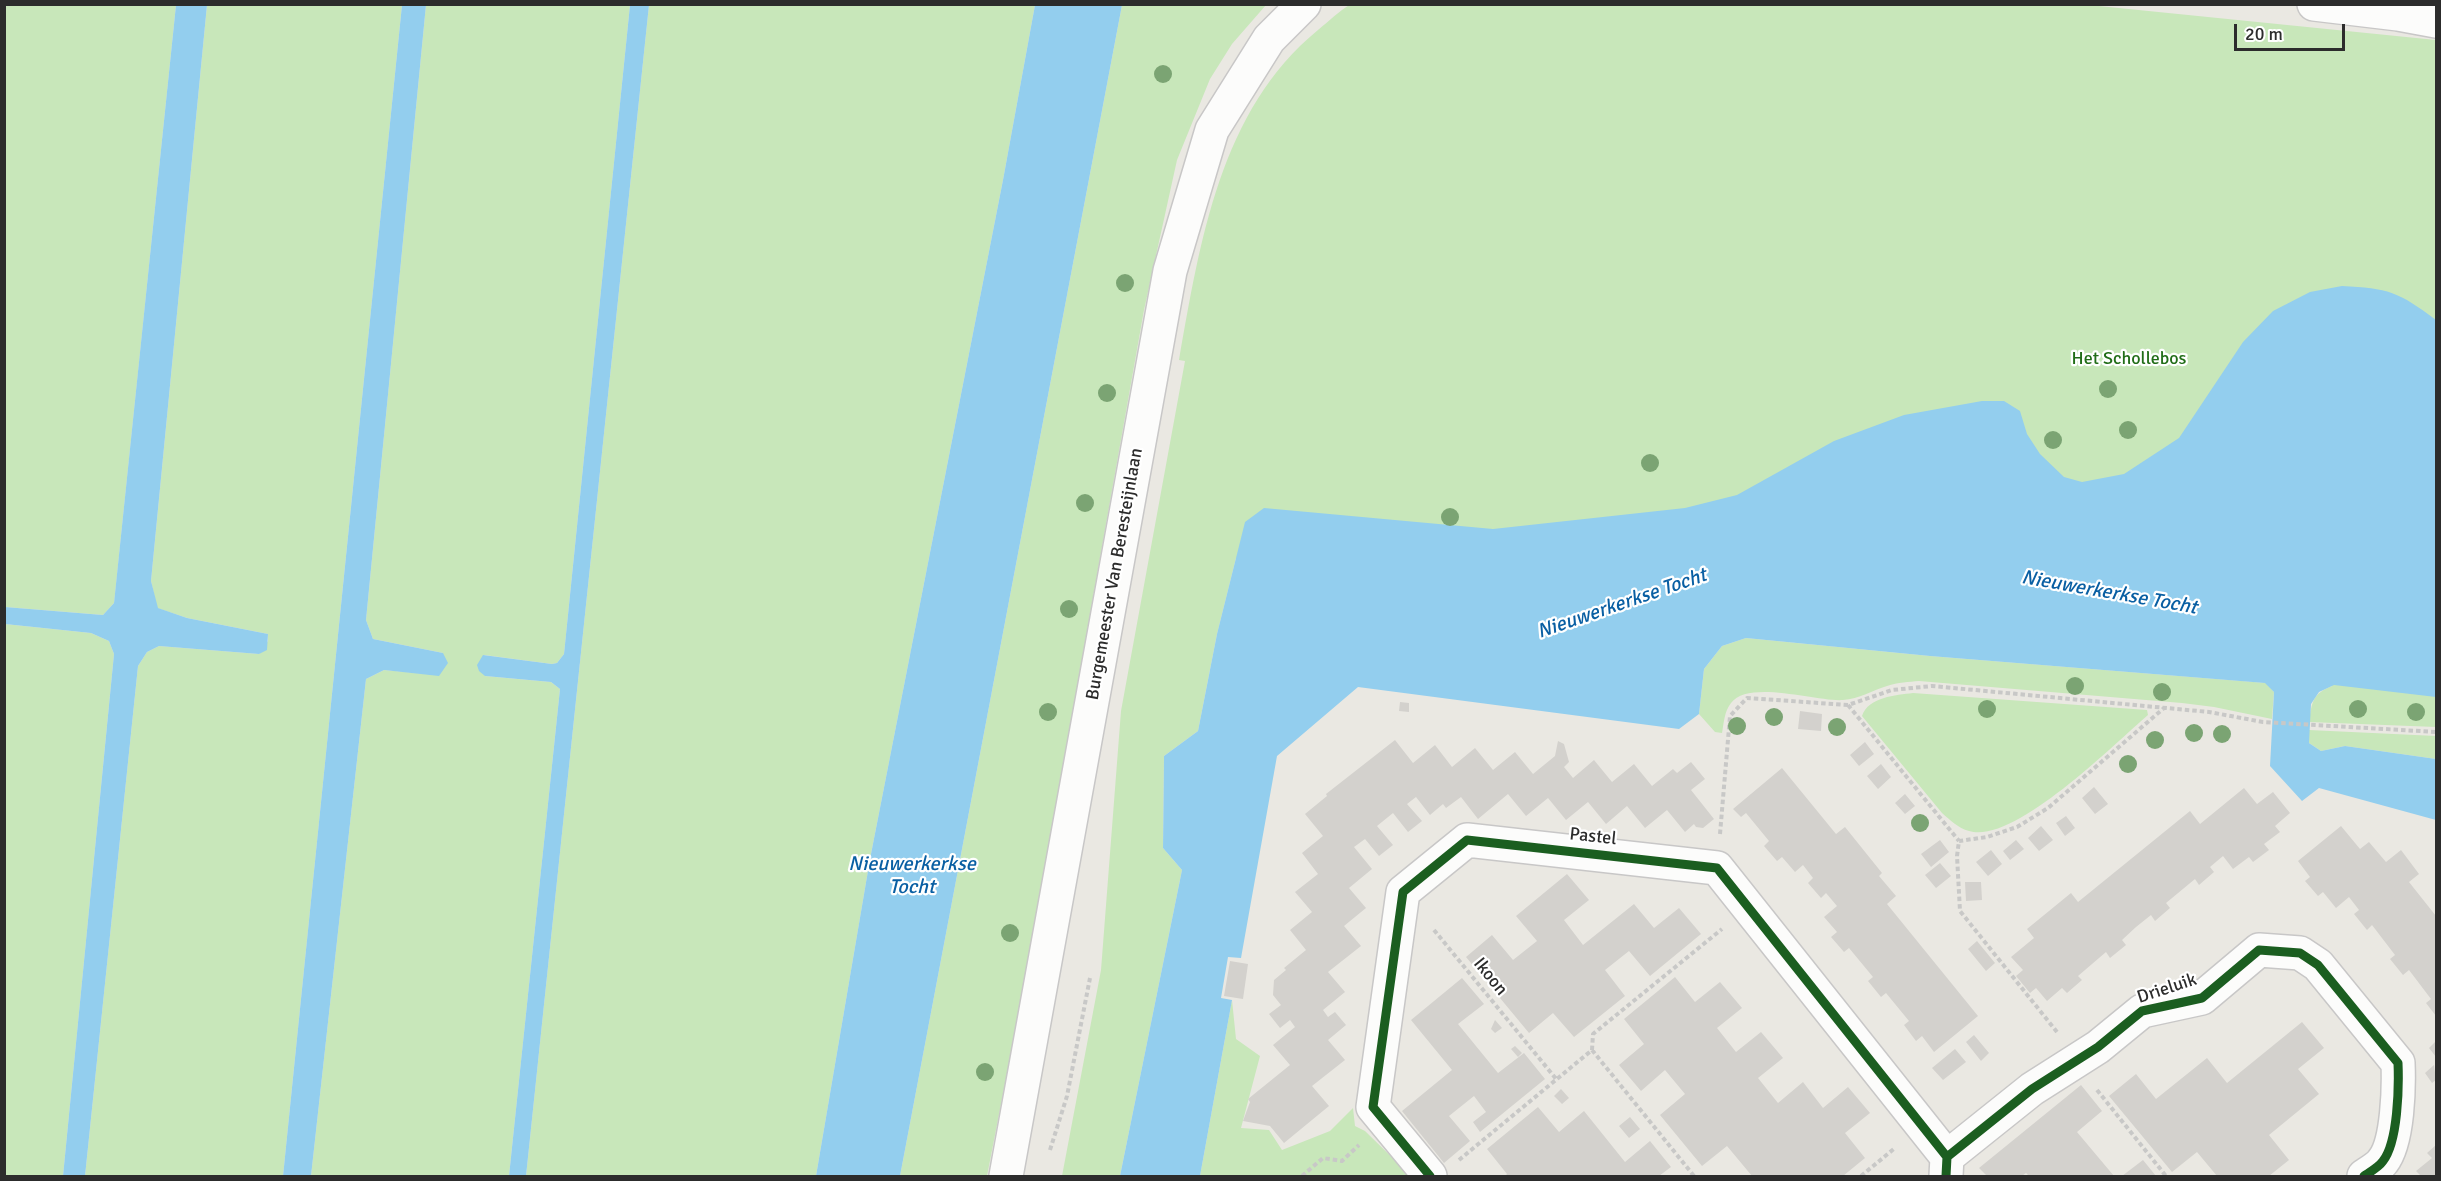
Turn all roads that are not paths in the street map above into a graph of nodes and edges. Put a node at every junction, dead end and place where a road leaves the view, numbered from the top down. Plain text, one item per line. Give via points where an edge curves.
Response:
1 (1304, 4) edge
2 (2314, 4) edge
3 (2436, 13) edge
4 (2398, 14) junction
5 (2436, 21) edge
6 (1946, 1167) edge
7 (1444, 1169) edge
8 (1005, 1176) edge
9 (2364, 1176) edge

1 - 8 street, Burgemeester Van Beresteijnlaan via 1269,39 1212,130 1170,271
2 - 4 street
3 - 4 street
4 - 5 street
6 - 7 street, Pastel via 1922,1126 1717,868 1467,840 1403,891 1373,1107 1384,1123
6 - 9 street, Drieluik via 2032,1089 2098,1047 2142,1011 2202,998 2259,950 2300,953 2318,965 2398,1063 2391,1142 2383,1161

